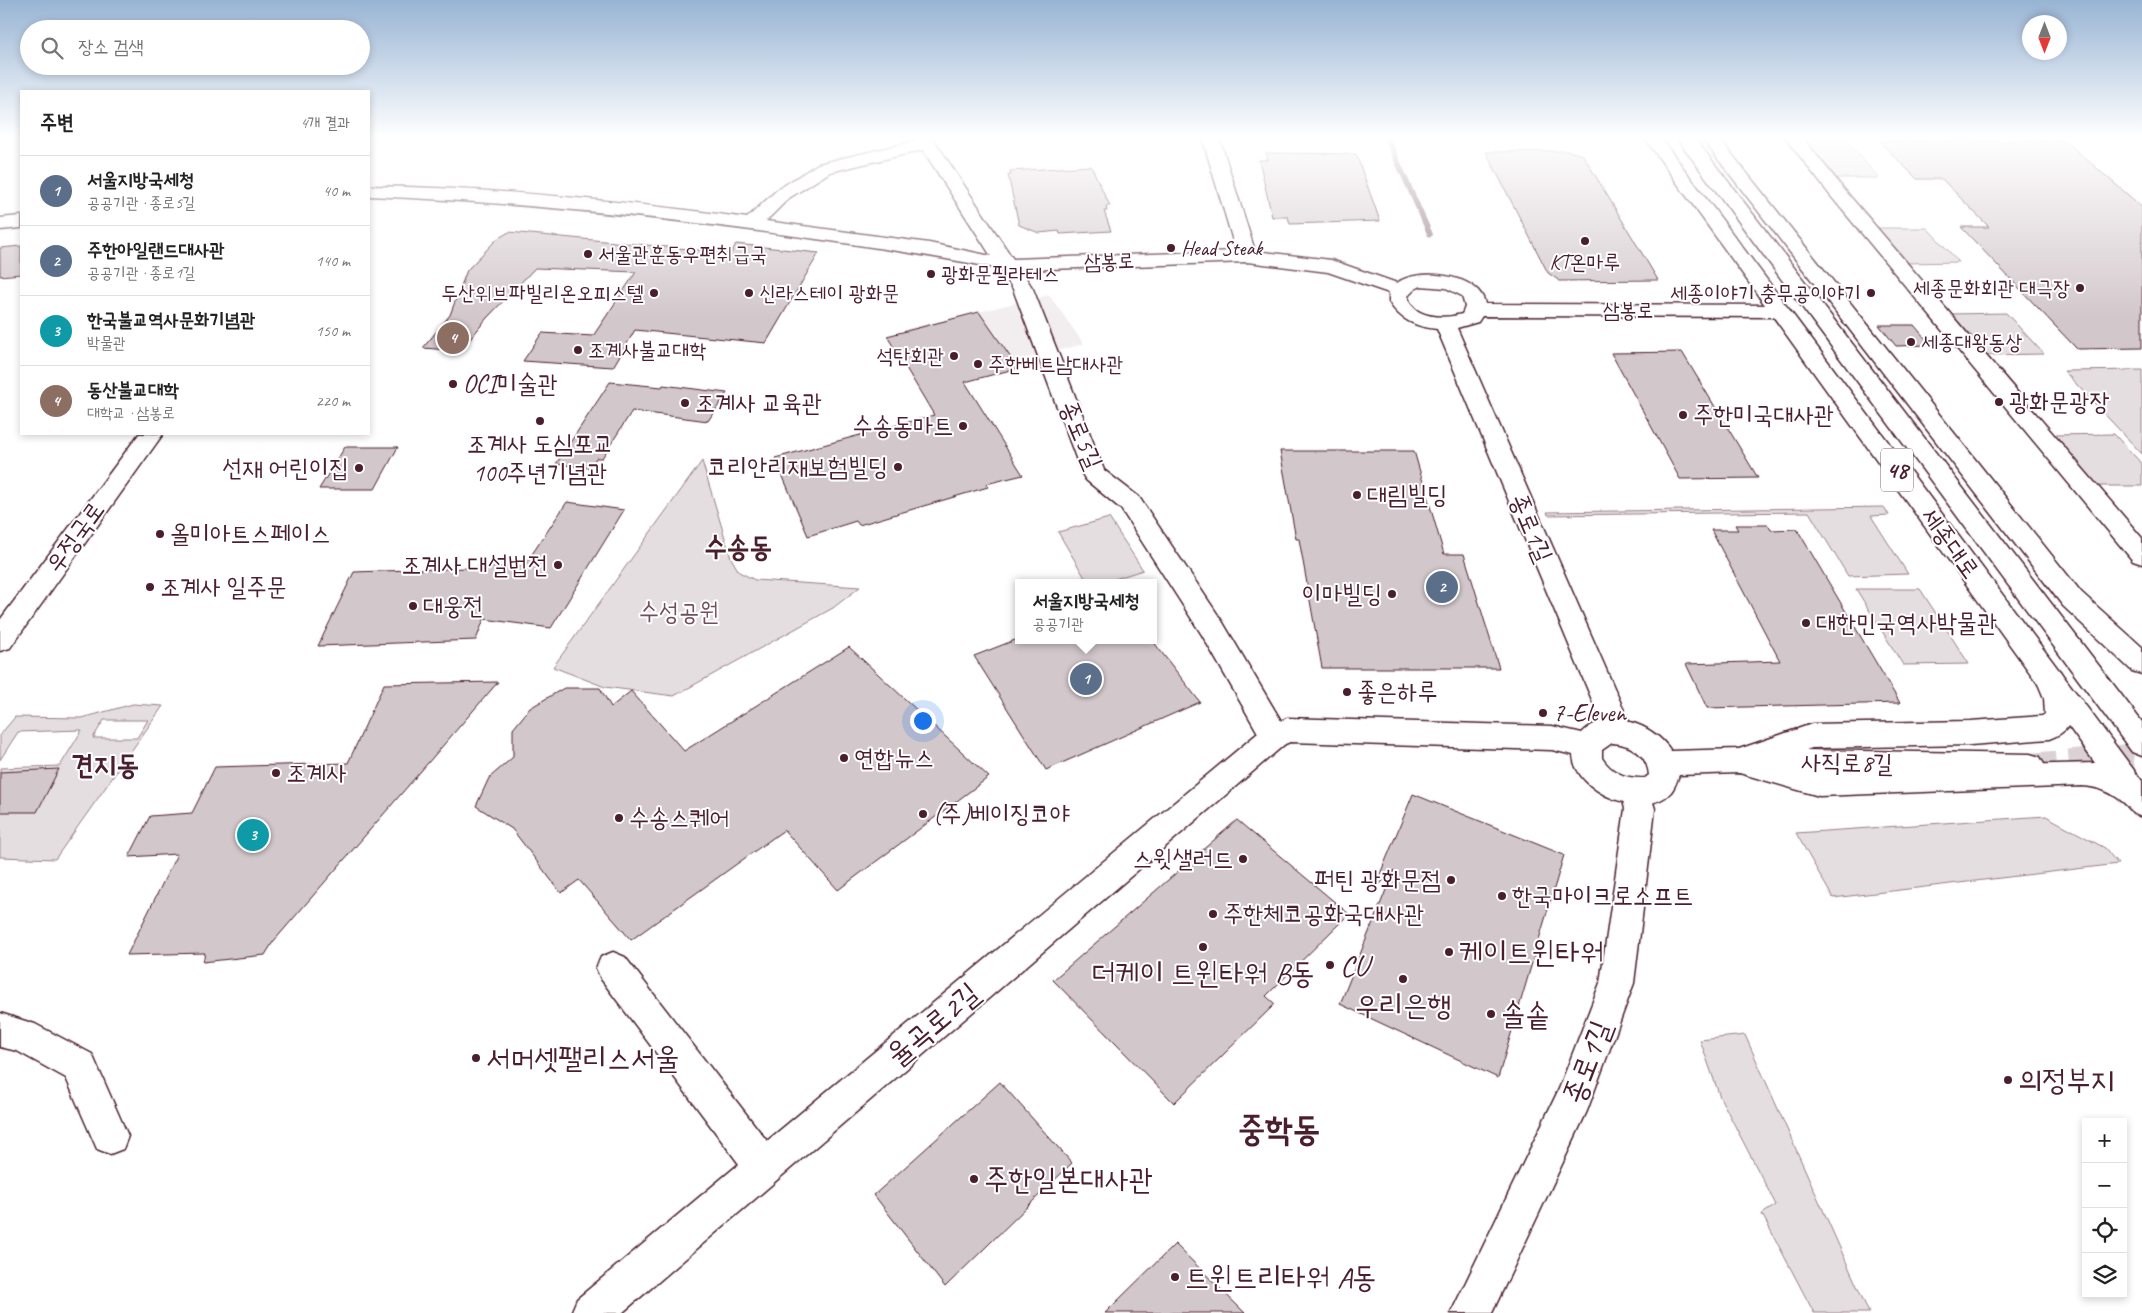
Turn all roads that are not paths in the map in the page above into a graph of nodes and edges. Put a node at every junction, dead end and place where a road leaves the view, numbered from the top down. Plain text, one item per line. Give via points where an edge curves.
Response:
1 (502, 198) edge
2 (779, 198) edge
3 (964, 198) edge
4 (1230, 198) edge
5 (1698, 198) edge
6 (1732, 198) edge
7 (1758, 198) edge
8 (1841, 198) edge
9 (20, 222) edge
10 (753, 223) junction
11 (0, 224) edge
12 (1247, 256) junction
13 (1009, 265) junction
14 (1400, 290) junction
15 (1476, 310) junction
16 (1780, 311) junction
17 (1445, 324) junction
18 (151, 435) edge
19 (2142, 555) edge
20 (0, 640) edge
21 (2142, 663) edge
22 (2049, 678) junction
23 (1619, 731) junction
24 (1274, 736) junction
25 (2142, 744) edge
26 (1587, 751) junction
27 (1739, 761) junction
28 (1663, 763) junction
29 (2030, 766) tunnel mouth
30 (1636, 792) junction
31 (2142, 803) edge
32 (613, 968) dead end
33 (0, 1030) edge
34 (110, 1136) dead end
35 (764, 1167) junction
36 (591, 1313) edge
37 (1471, 1313) edge

1 - 10 street, 삼봉로
2 - 10 street, 종로5길
3 - 13 street, 종로5길
4 - 12 street
5 - 16 street, 세종대로 / 48
6 - 25 street, 세종대로 / 48
7 - 21 street via 2072,598
8 - 19 street
9 - 11 street
10 - 13 street, 삼봉로 via 929,248
12 - 13 street, 삼봉로
12 - 14 street, 삼봉로 via 1331,266
13 - 24 street, 종로5길 via 1023,289 1094,474 1130,503 1212,628
14 - 15 street via 1419,280 1454,284 1472,296
14 - 17 street, 삼봉로 via 1397,297 1404,310 1427,322
15 - 16 street, 삼봉로
15 - 17 street, 삼봉로 via 1470,318
16 - 22 street, 세종대로 / 48
17 - 23 street, 종로1길
18 - 20 street, 우정국로
22 - 27 street via 2061,703 2060,716 2049,727 1970,733 1812,736
22 - 31 street, 세종대로 / 48
23 - 26 street via 1599,734 1591,740
23 - 28 street via 1651,745
24 - 26 street via 1290,742
24 - 35 street, 율곡로2길
26 - 30 street via 1594,773 1613,787
27 - 28 street, 사직로8길
27 - 29 street, 사직로8길
27 - 31 street via 1819,783 2101,775 2114,780
28 - 30 street via 1665,772 1656,787
30 - 37 street, 종로1길 via 1640,809 1617,983 1574,1098
32 - 35 street
33 - 34 street via 22,1036 79,1066
35 - 36 street, 율곡로2길

